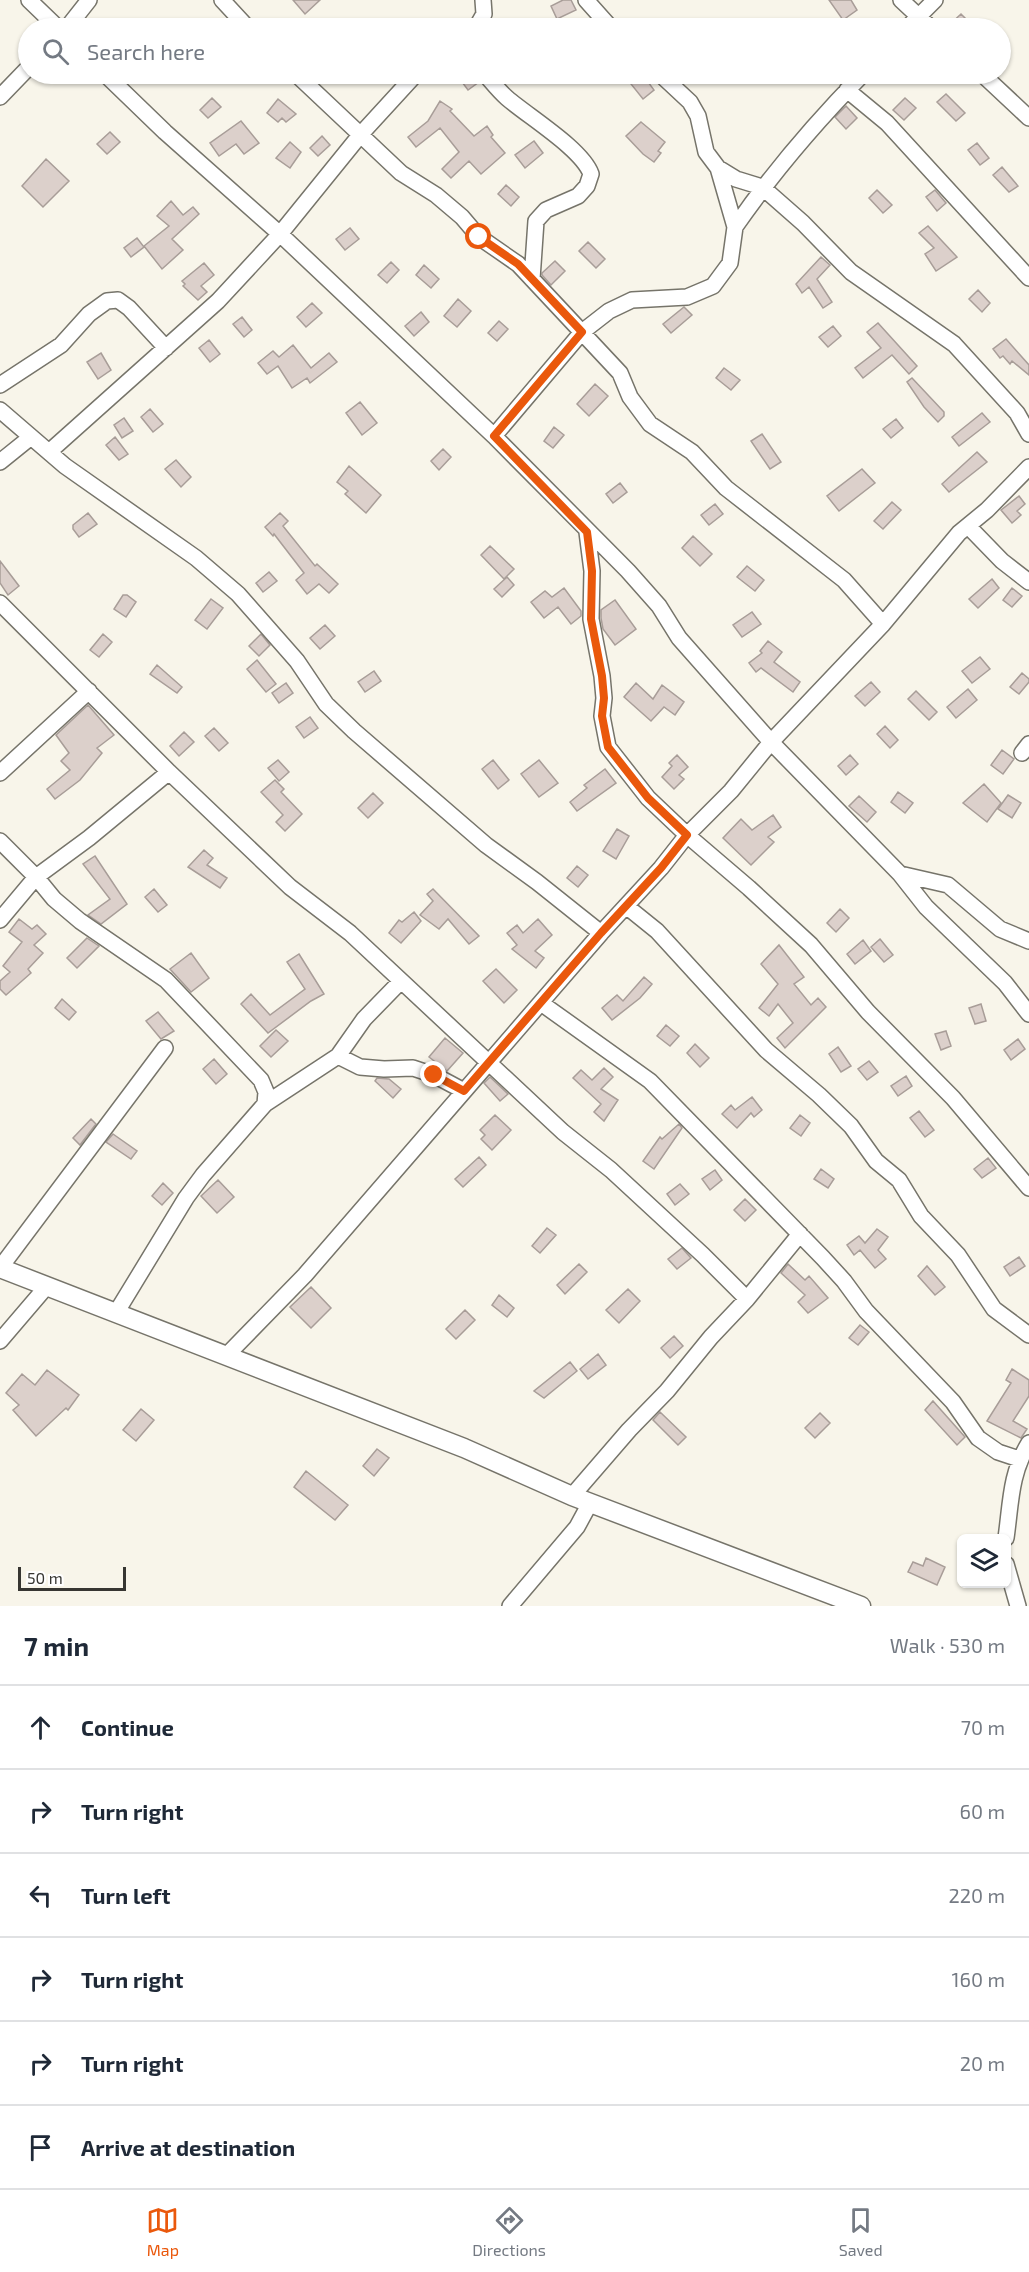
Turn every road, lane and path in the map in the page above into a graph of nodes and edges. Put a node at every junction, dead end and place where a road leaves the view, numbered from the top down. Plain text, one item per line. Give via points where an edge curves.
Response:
1 (29, 0) edge
2 (89, 0) edge
3 (222, 0) edge
4 (483, 0) edge
5 (586, 0) edge
6 (901, 0) edge
7 (934, 0) edge
8 (918, 17) joint
9 (48, 18) edge
10 (75, 18) edge
11 (239, 18) edge
12 (482, 18) edge
13 (602, 18) edge
14 (18, 78) edge
15 (115, 84) edge
16 (307, 84) edge
17 (407, 84) edge
18 (494, 84) edge
19 (671, 84) edge
20 (853, 84) edge
21 (993, 84) edge
22 (847, 90) junction
23 (0, 97) edge
24 (1029, 118) edge
25 (361, 134) junction
26 (718, 168) junction
27 (762, 187) junction
28 (735, 227) junction
29 (280, 234) junction
30 (1029, 278) edge
31 (532, 279) junction
32 (582, 332) junction
33 (166, 348) junction
34 (0, 386) edge
35 (0, 410) edge
36 (1029, 434) edge
37 (494, 436) junction
38 (31, 437) junction
39 (49, 452) junction
40 (0, 462) edge
41 (1029, 467) edge
42 (968, 526) junction
43 (587, 532) junction
44 (1029, 582) edge
45 (0, 604) edge
46 (883, 624) junction
47 (88, 691) junction
48 (771, 741) junction
49 (169, 772) junction
50 (0, 773) edge
51 (687, 835) junction
52 (0, 841) edge
53 (900, 874) junction
54 (36, 877) junction
55 (626, 906) junction
56 (0, 920) edge
57 (601, 933) junction
58 (1029, 941) edge
59 (401, 981) junction
60 (541, 1003) junction
61 (1029, 1014) edge
62 (165, 1048) dead end
63 (338, 1056) junction
64 (489, 1064) junction
65 (464, 1091) junction
66 (265, 1104) junction
67 (1029, 1188) edge
68 (800, 1234) junction
69 (0, 1268) edge
70 (47, 1286) junction
71 (747, 1299) junction
72 (116, 1313) junction
73 (1029, 1335) edge
74 (0, 1341) edge
75 (226, 1356) junction
76 (1029, 1443) edge
77 (1019, 1459) junction
78 (572, 1496) junction
79 (590, 1503) junction
80 (1007, 1534) edge
81 (1011, 1582) edge
82 (510, 1606) edge
83 (861, 1606) edge
84 (1018, 1606) edge

1 - 9 street
2 - 10 street
3 - 11 street
4 - 12 street
5 - 13 street
6 - 8 street
7 - 8 street
14 - 23 street
15 - 29 street
16 - 25 street
17 - 25 street
18 - 31 street via 588,164 591,174 578,196 546,210 536,221
19 - 26 street via 698,116 706,152
20 - 22 street
21 - 24 street
22 - 27 street
22 - 30 street via 887,123
25 - 29 street
25 - 31 street via 401,173 436,195 479,237 518,264
26 - 27 street
26 - 28 street
27 - 28 street
27 - 36 street via 852,272 954,344 1017,413
28 - 32 street via 730,263 713,286 687,297 632,300 609,311
29 - 33 street via 219,301
29 - 37 street
31 - 32 street
32 - 37 street
32 - 46 street via 620,373 630,397 650,424 692,452 726,488 844,580
33 - 34 street via 129,308 118,300 107,301 89,314 61,345
33 - 39 street
35 - 38 street
37 - 43 street
38 - 39 street
38 - 40 street
39 - 57 street via 230,587 276,635 326,704 354,731 486,845
41 - 42 street
42 - 44 street
42 - 46 street
43 - 48 street via 659,606 679,638
43 - 51 street via 592,571 591,619 602,676 602,716 608,747 648,798
45 - 47 street
46 - 48 street
47 - 49 street
47 - 50 street
48 - 51 street via 731,791
48 - 53 street
49 - 54 street
49 - 59 street via 290,887 350,933
51 - 55 street
51 - 67 street via 811,945 868,1012 953,1098
52 - 54 street
53 - 58 street via 948,885 1000,929
53 - 61 street via 926,907 1005,983
54 - 56 street
54 - 66 street via 80,921 166,980 261,1080
55 - 57 street
55 - 73 street via 657,931 766,1050 851,1126 876,1161 899,1180 921,1216 958,1255 994,1309
57 - 60 street
59 - 63 street via 364,1019
59 - 64 street
60 - 64 street
60 - 68 street via 650,1081
62 - 69 street
63 - 65 street via 360,1066 413,1068
63 - 66 street
64 - 65 street
64 - 71 street via 611,1170
65 - 75 street via 304,1275
66 - 72 street via 186,1198
68 - 71 street
68 - 77 street via 866,1311 953,1402 978,1438 998,1452
69 - 70 street
70 - 72 street
70 - 74 street
71 - 78 street
72 - 75 street
75 - 78 street via 464,1448
76 - 77 street
77 - 80 street
78 - 79 street
79 - 82 street via 577,1527
79 - 83 street
81 - 84 street

